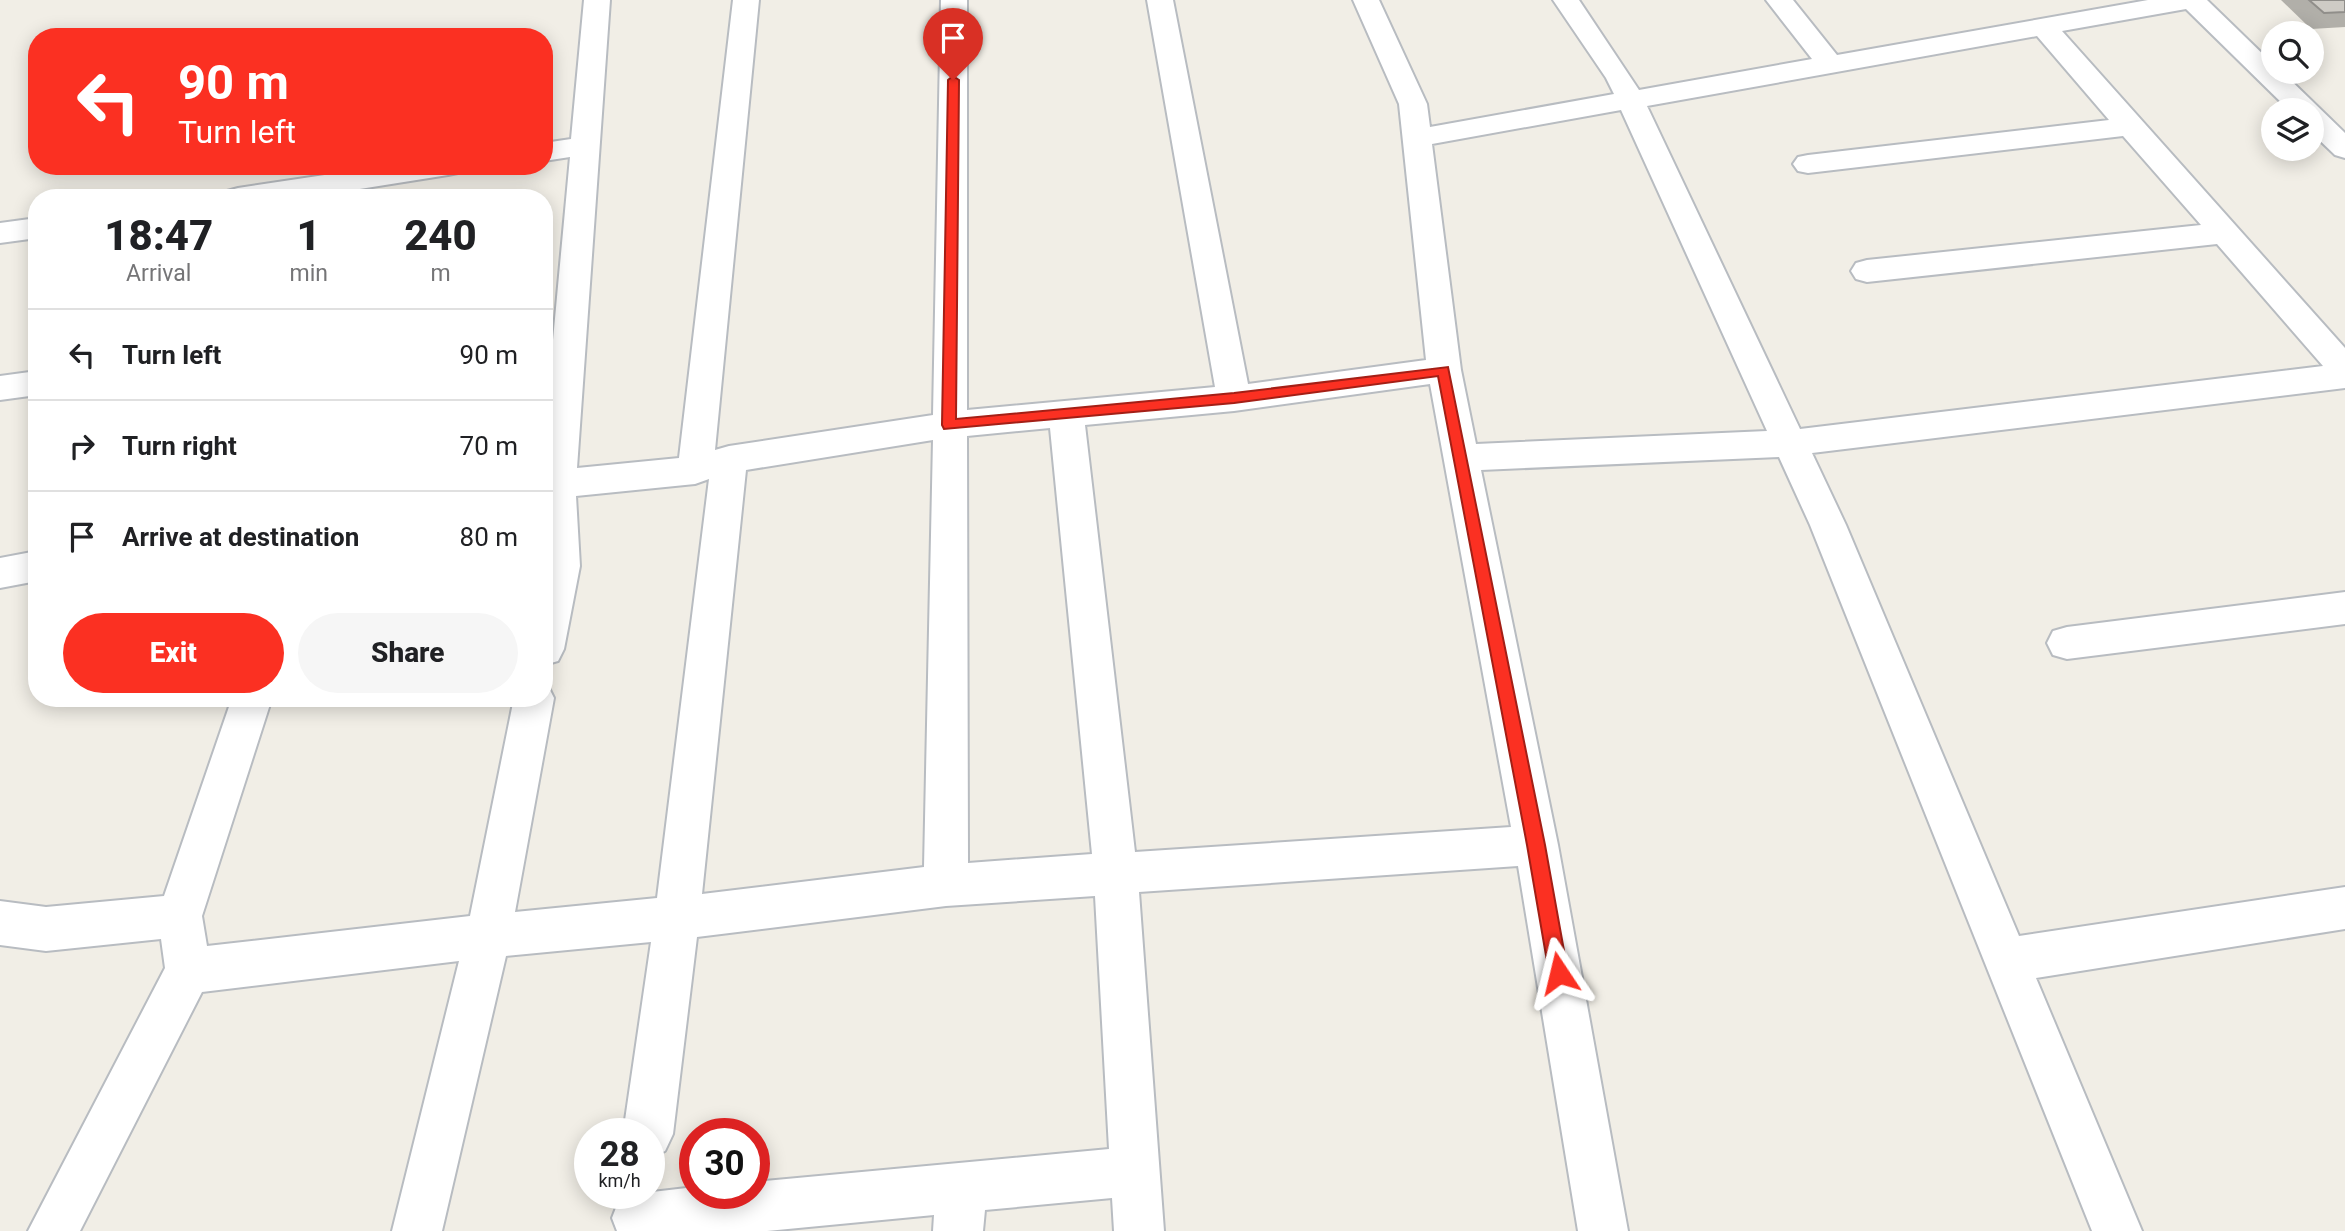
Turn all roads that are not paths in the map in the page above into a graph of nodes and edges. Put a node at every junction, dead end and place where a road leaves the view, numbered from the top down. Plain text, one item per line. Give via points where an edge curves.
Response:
1 (597, 0) edge
2 (746, 0) edge
3 (954, 0) edge
4 (1160, 0) edge
5 (1366, 0) edge
6 (1566, 0) edge
7 (1779, 0) edge
8 (2192, 0) edge
9 (2042, 25) junction
10 (1830, 64) junction
11 (2293, 98) edge
12 (1629, 99) junction
13 (2130, 126) junction
14 (2324, 129) edge
15 (1417, 138) junction
16 (586, 146) junction
17 (2345, 149) edge
18 (553, 151) edge
19 (1808, 164) dead end
20 (389, 175) edge
21 (297, 189) edge
22 (28, 229) edge
23 (0, 233) edge
24 (2223, 233) junction
25 (1867, 271) dead end
26 (558, 314) edge
27 (1444, 370) junction
28 (2345, 370) edge
29 (2345, 376) edge
30 (28, 384) edge
31 (0, 388) edge
32 (1234, 398) junction
33 (1066, 413) junction
34 (949, 425) junction
35 (553, 435) edge
36 (1790, 443) junction
37 (1460, 458) junction
38 (712, 465) junction
39 (553, 484) edge
40 (553, 500) edge
41 (28, 568) edge
42 (0, 573) edge
43 (553, 605) edge
44 (2345, 608) edge
45 (2067, 643) dead end
46 (249, 707) edge
47 (532, 707) edge
48 (1536, 845) junction
49 (1116, 875) junction
50 (946, 885) junction
51 (2345, 908) edge
52 (180, 916) junction
53 (677, 918) junction
54 (0, 923) edge
55 (488, 936) junction
56 (2006, 960) junction
57 (188, 971) junction
58 (650, 1118) edge
59 (1135, 1171) junction
60 (959, 1209) edge
61 (638, 1214) edge
62 (53, 1231) edge
63 (417, 1231) edge
64 (1139, 1231) edge
65 (1604, 1231) edge
66 (2117, 1231) edge

1 - 16 street
2 - 38 street
3 - 34 street
4 - 32 street
5 - 15 street via 1413,104
6 - 12 street via 1620,78
7 - 10 street
8 - 9 street
8 - 11 street
9 - 10 street
9 - 13 street
10 - 12 street
12 - 15 street
12 - 36 street
13 - 19 street
13 - 24 street
14 - 17 street
15 - 27 street
16 - 18 street
16 - 26 street
20 - 21 street
22 - 23 street
24 - 25 street
24 - 28 street
26 - 35 street
27 - 32 street
27 - 37 street
29 - 36 street
30 - 31 street
32 - 33 street
33 - 34 street
33 - 49 street
34 - 38 street
34 - 50 street
36 - 37 street
36 - 56 street
37 - 48 street
38 - 39 street
38 - 53 street
40 - 43 street via 561,566
41 - 42 street
44 - 45 street
46 - 52 street
47 - 55 street
48 - 49 street
48 - 65 street
49 - 50 street
49 - 59 street
50 - 53 street
51 - 56 street
52 - 54 street via 46,929
52 - 57 street
53 - 55 street
53 - 58 street
55 - 57 street
55 - 63 street
56 - 66 street
57 - 62 street
59 - 60 street
59 - 64 street
60 - 61 street

